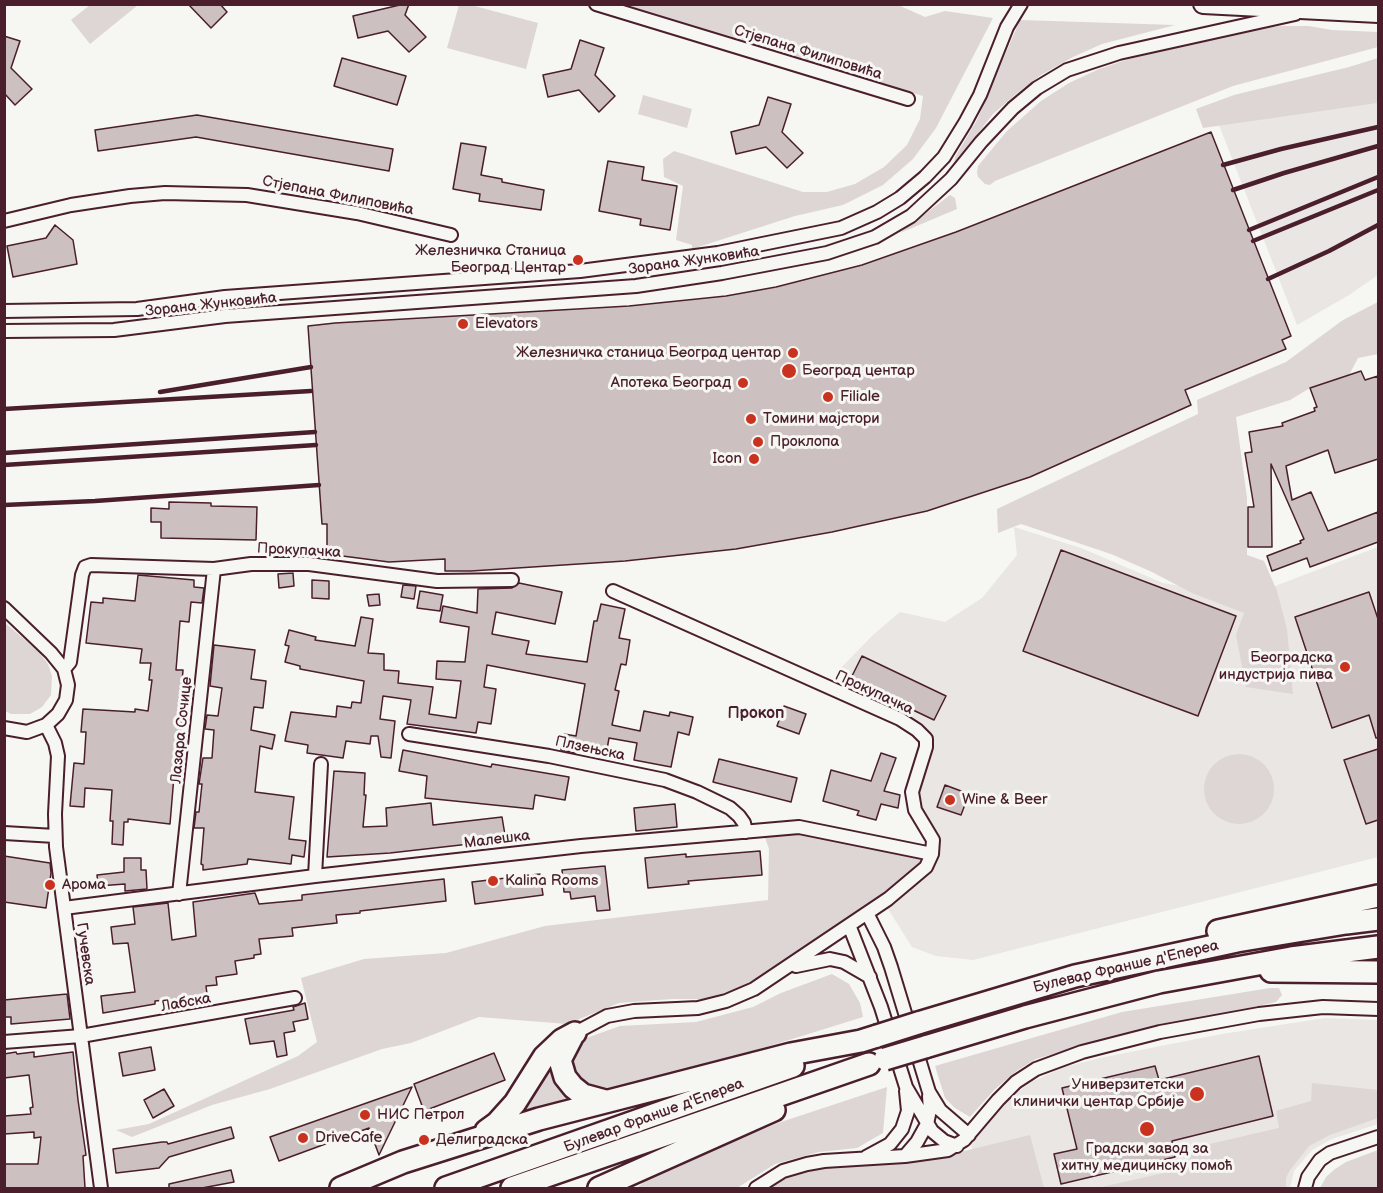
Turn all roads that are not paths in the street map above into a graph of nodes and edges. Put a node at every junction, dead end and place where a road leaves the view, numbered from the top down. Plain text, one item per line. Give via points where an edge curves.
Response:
1 (596, 4) edge
2 (1021, 4) edge
3 (1203, 4) edge
4 (1314, 10) junction
5 (1378, 13) edge
6 (908, 99) dead end
7 (4, 222) edge
8 (451, 236) dead end
9 (4, 311) edge
10 (4, 331) edge
11 (214, 569) junction
12 (512, 580) dead end
13 (614, 591) dead end
14 (4, 608) edge
15 (64, 669) junction
16 (46, 725) junction
17 (4, 728) edge
18 (409, 734) dead end
19 (321, 764) dead end
20 (4, 832) edge
21 (746, 832) junction
22 (55, 836) junction
23 (932, 854) junction
24 (315, 876) junction
25 (179, 894) junction
26 (1374, 896) edge
27 (64, 908) junction
28 (867, 913) junction
29 (1378, 919) edge
30 (849, 925) junction
31 (1378, 947) edge
32 (1220, 971) junction
33 (780, 972) junction
34 (1328, 972) junction
35 (1378, 972) edge
36 (1075, 976) junction
37 (870, 977) junction
38 (1378, 983) edge
39 (296, 998) dead end
40 (1378, 1009) edge
41 (574, 1032) junction
42 (81, 1036) junction
43 (869, 1038) junction
44 (4, 1042) edge
45 (877, 1062) junction
46 (906, 1087) junction
47 (929, 1092) junction
48 (609, 1101) junction
49 (927, 1124) junction
50 (969, 1135) junction
51 (479, 1137) junction
52 (1378, 1137) edge
53 (957, 1146) junction
54 (905, 1156) junction
55 (857, 1160) junction
56 (637, 1172) junction
57 (101, 1188) edge
58 (341, 1188) edge
59 (446, 1188) edge
60 (512, 1188) edge
61 (599, 1188) edge
62 (622, 1188) edge
63 (756, 1188) edge
64 (1305, 1188) edge

1 - 6 street, Стјепана Филиповића
2 - 9 street, Зорана Жунковића via 1007,27 980,95 952,145 915,186 858,221 718,253 580,272 225,297 137,309
3 - 4 main road
4 - 5 main road
4 - 10 street, Зорана Жунковића via 1128,51 1067,70 1037,88 998,122 951,179 918,210 875,237 827,253 636,286 225,316 114,330
7 - 8 street, Стјепана Филиповића via 48,209 120,197 247,195 366,214
11 - 12 street, Прокупачка via 251,564 309,564 437,581
11 - 15 street, Прокупачка via 85,567 70,662
11 - 25 street, Лазара Сочице
13 - 23 street, Прокупачка via 917,730 926,738 926,747 912,792 915,810 933,840
14 - 15 street
15 - 16 street via 66,700
16 - 17 street via 27,732
16 - 22 street, Гучевска via 58,756
18 - 21 street, Плзењска via 549,756 665,780 730,808 739,816
19 - 24 street
20 - 22 street
21 - 23 street, Малешка via 799,826
21 - 24 street, Малешка
22 - 27 street, Гучевска
23 - 28 street via 926,867
24 - 25 street, Малешка
25 - 27 street, Малешка
26 - 36 highway via 1161,945
27 - 42 street, Гучевска
28 - 30 street
28 - 47 street via 891,967
29 - 36 highway, Булевар Франше д'Епереа via 1237,941
30 - 33 street
30 - 37 street
31 - 32 highway, Булевар Франше д'Епереа
32 - 34 highway
32 - 45 highway, Булевар Франше д'Епереа, bridge via 1095,998
33 - 37 street via 830,959 844,962
33 - 41 street via 741,995 711,1005 621,1013 598,1019
34 - 35 highway
34 - 38 highway
36 - 43 highway, Булевар Франше д'Епереа, bridge
37 - 46 street
39 - 42 street, Лабска
40 - 50 street via 1323,1007 1259,1014 1160,1032 1082,1052 1036,1069 1017,1082
41 - 48 highway via 560,1060 565,1077 583,1095
41 - 51 highway via 544,1057 515,1104
42 - 44 street, Лабска
42 - 57 street, Гучевска
43 - 48 highway
43 - 59 highway, Булевар Франше д'Епереа
45 - 56 highway
45 - 60 highway, Булевар Франше д'Епереа
46 - 49 street
46 - 55 street via 908,1111 897,1137
47 - 49 street
47 - 50 street via 940,1110
48 - 51 highway
49 - 53 street via 944,1141
49 - 54 street
50 - 53 street
51 - 58 highway
52 - 64 street via 1330,1153 1320,1160
53 - 54 street
54 - 55 street
55 - 63 street via 791,1168
56 - 61 highway
56 - 62 highway

